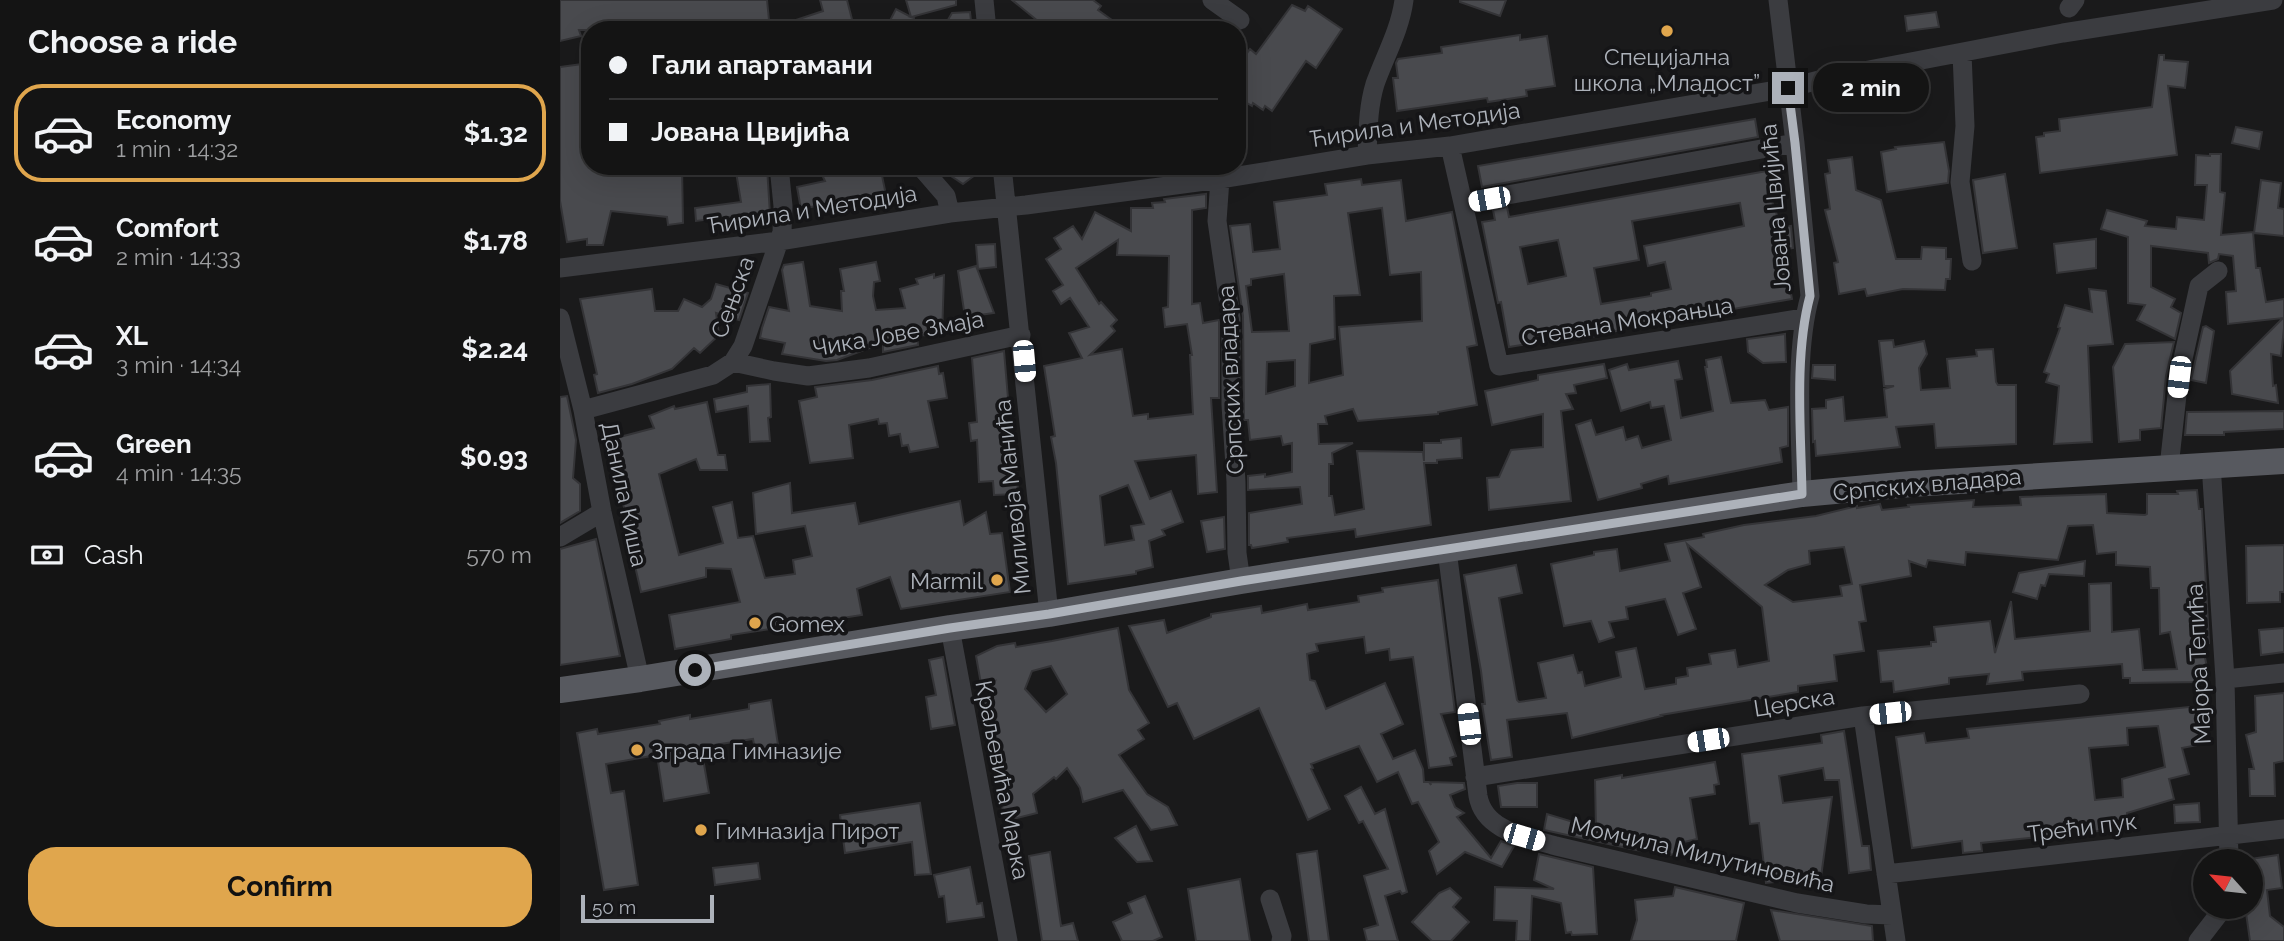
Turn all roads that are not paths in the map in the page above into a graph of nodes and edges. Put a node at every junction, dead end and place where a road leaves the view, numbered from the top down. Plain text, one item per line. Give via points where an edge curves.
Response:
1 (984, 0) edge
2 (1212, 0) edge
3 (1404, 0) edge
4 (1777, 0) edge
5 (2273, 0) edge
6 (2200, 5) edge
7 (1240, 20) dead end
8 (986, 21) edge
9 (1962, 53) junction
10 (1788, 88) junction
11 (1795, 143) junction
12 (1450, 146) junction
13 (1367, 155) junction
14 (780, 175) edge
15 (928, 175) edge
16 (1003, 175) edge
17 (1244, 175) edge
18 (1246, 175) edge
19 (1220, 179) junction
20 (1463, 203) junction
21 (1007, 207) junction
22 (950, 213) junction
23 (779, 241) junction
24 (1972, 261) dead end
25 (560, 268) edge
26 (2218, 271) dead end
27 (560, 318) edge
28 (1804, 318) junction
29 (1021, 335) junction
30 (733, 362) junction
31 (583, 410) junction
32 (2284, 461) edge
33 (2211, 464) junction
34 (2169, 467) junction
35 (1802, 494) junction
36 (602, 512) junction
37 (560, 537) edge
38 (1447, 550) junction
39 (1241, 581) junction
40 (1049, 614) junction
41 (950, 628) junction
42 (2284, 673) edge
43 (640, 679) junction
44 (2225, 679) junction
45 (560, 690) edge
46 (2080, 694) dead end
47 (1863, 716) junction
48 (1475, 777) junction
49 (2284, 830) edge
50 (2230, 834) junction
51 (2229, 849) edge
52 (1886, 874) junction
53 (1269, 899) dead end
54 (1892, 915) junction
55 (2215, 919) edge
56 (1008, 941) edge
57 (1281, 941) edge
58 (1896, 941) edge
59 (2198, 941) edge

1 - 8 street
2 - 7 street
3 - 13 street via 1374,86
4 - 10 street, Јована Цвијића
5 - 6 street, Ћирила и Методија
6 - 9 street, Ћирила и Методија
9 - 10 street, Ћирила и Методија
9 - 24 street via 1965,126 1960,182
10 - 11 street, Јована Цвијића
10 - 12 street, Ћирила и Методија
11 - 20 street
11 - 28 street, Јована Цвијића via 1810,296
12 - 13 street, Ћирила и Методија
12 - 20 street
13 - 18 street, Ћирила и Методија
14 - 23 street, Сењска via 783,218
15 - 22 street via 945,194
16 - 21 street, Миливоја Манића
17 - 19 street, Ћирила и Методија
19 - 21 street, Ћирила и Методија
19 - 39 street, Српских владара via 1217,220 1231,318
20 - 28 street, Стевана Мокрањца via 1499,366
21 - 22 street, Ћирила и Методија
21 - 29 street, Миливоја Манића
22 - 23 street, Ћирила и Методија
23 - 25 street, Ћирила и Методија
23 - 30 street, Сењска via 743,346
26 - 34 street via 2199,286 2179,377
27 - 31 street, Данила Киша
28 - 35 street, Јована Цвијића
29 - 30 street, Чика Јове Змаја via 869,369 808,376
29 - 40 street, Миливоја Манића
30 - 31 street via 713,375
31 - 36 street, Данила Киша
32 - 33 main road, Српских владара
33 - 34 main road, Српских владара
33 - 44 street, Мајора Тепића
34 - 35 main road, Српских владара
35 - 38 main road, Српских владара
36 - 37 street
36 - 43 street, Данила Киша
38 - 39 main road, Српских владара
38 - 48 street, Момчила Милутиновића
39 - 40 main road, Српских владара
40 - 41 main road, Српских владара
41 - 43 main road, Српских владара
41 - 56 street, Краљевића Марка
42 - 44 street
43 - 45 main road, Српских владара
44 - 50 street, Мајора Тепића
46 - 47 street, Церска
47 - 48 street, Церска
47 - 52 street
48 - 54 street, Момчила Милутиновића via 1485,816 1524,837 1797,903
49 - 50 street, Трећи пук
50 - 51 street, Мајора Тепића
50 - 52 street, Трећи пук
52 - 54 street
53 - 57 street
54 - 58 street
55 - 59 street

